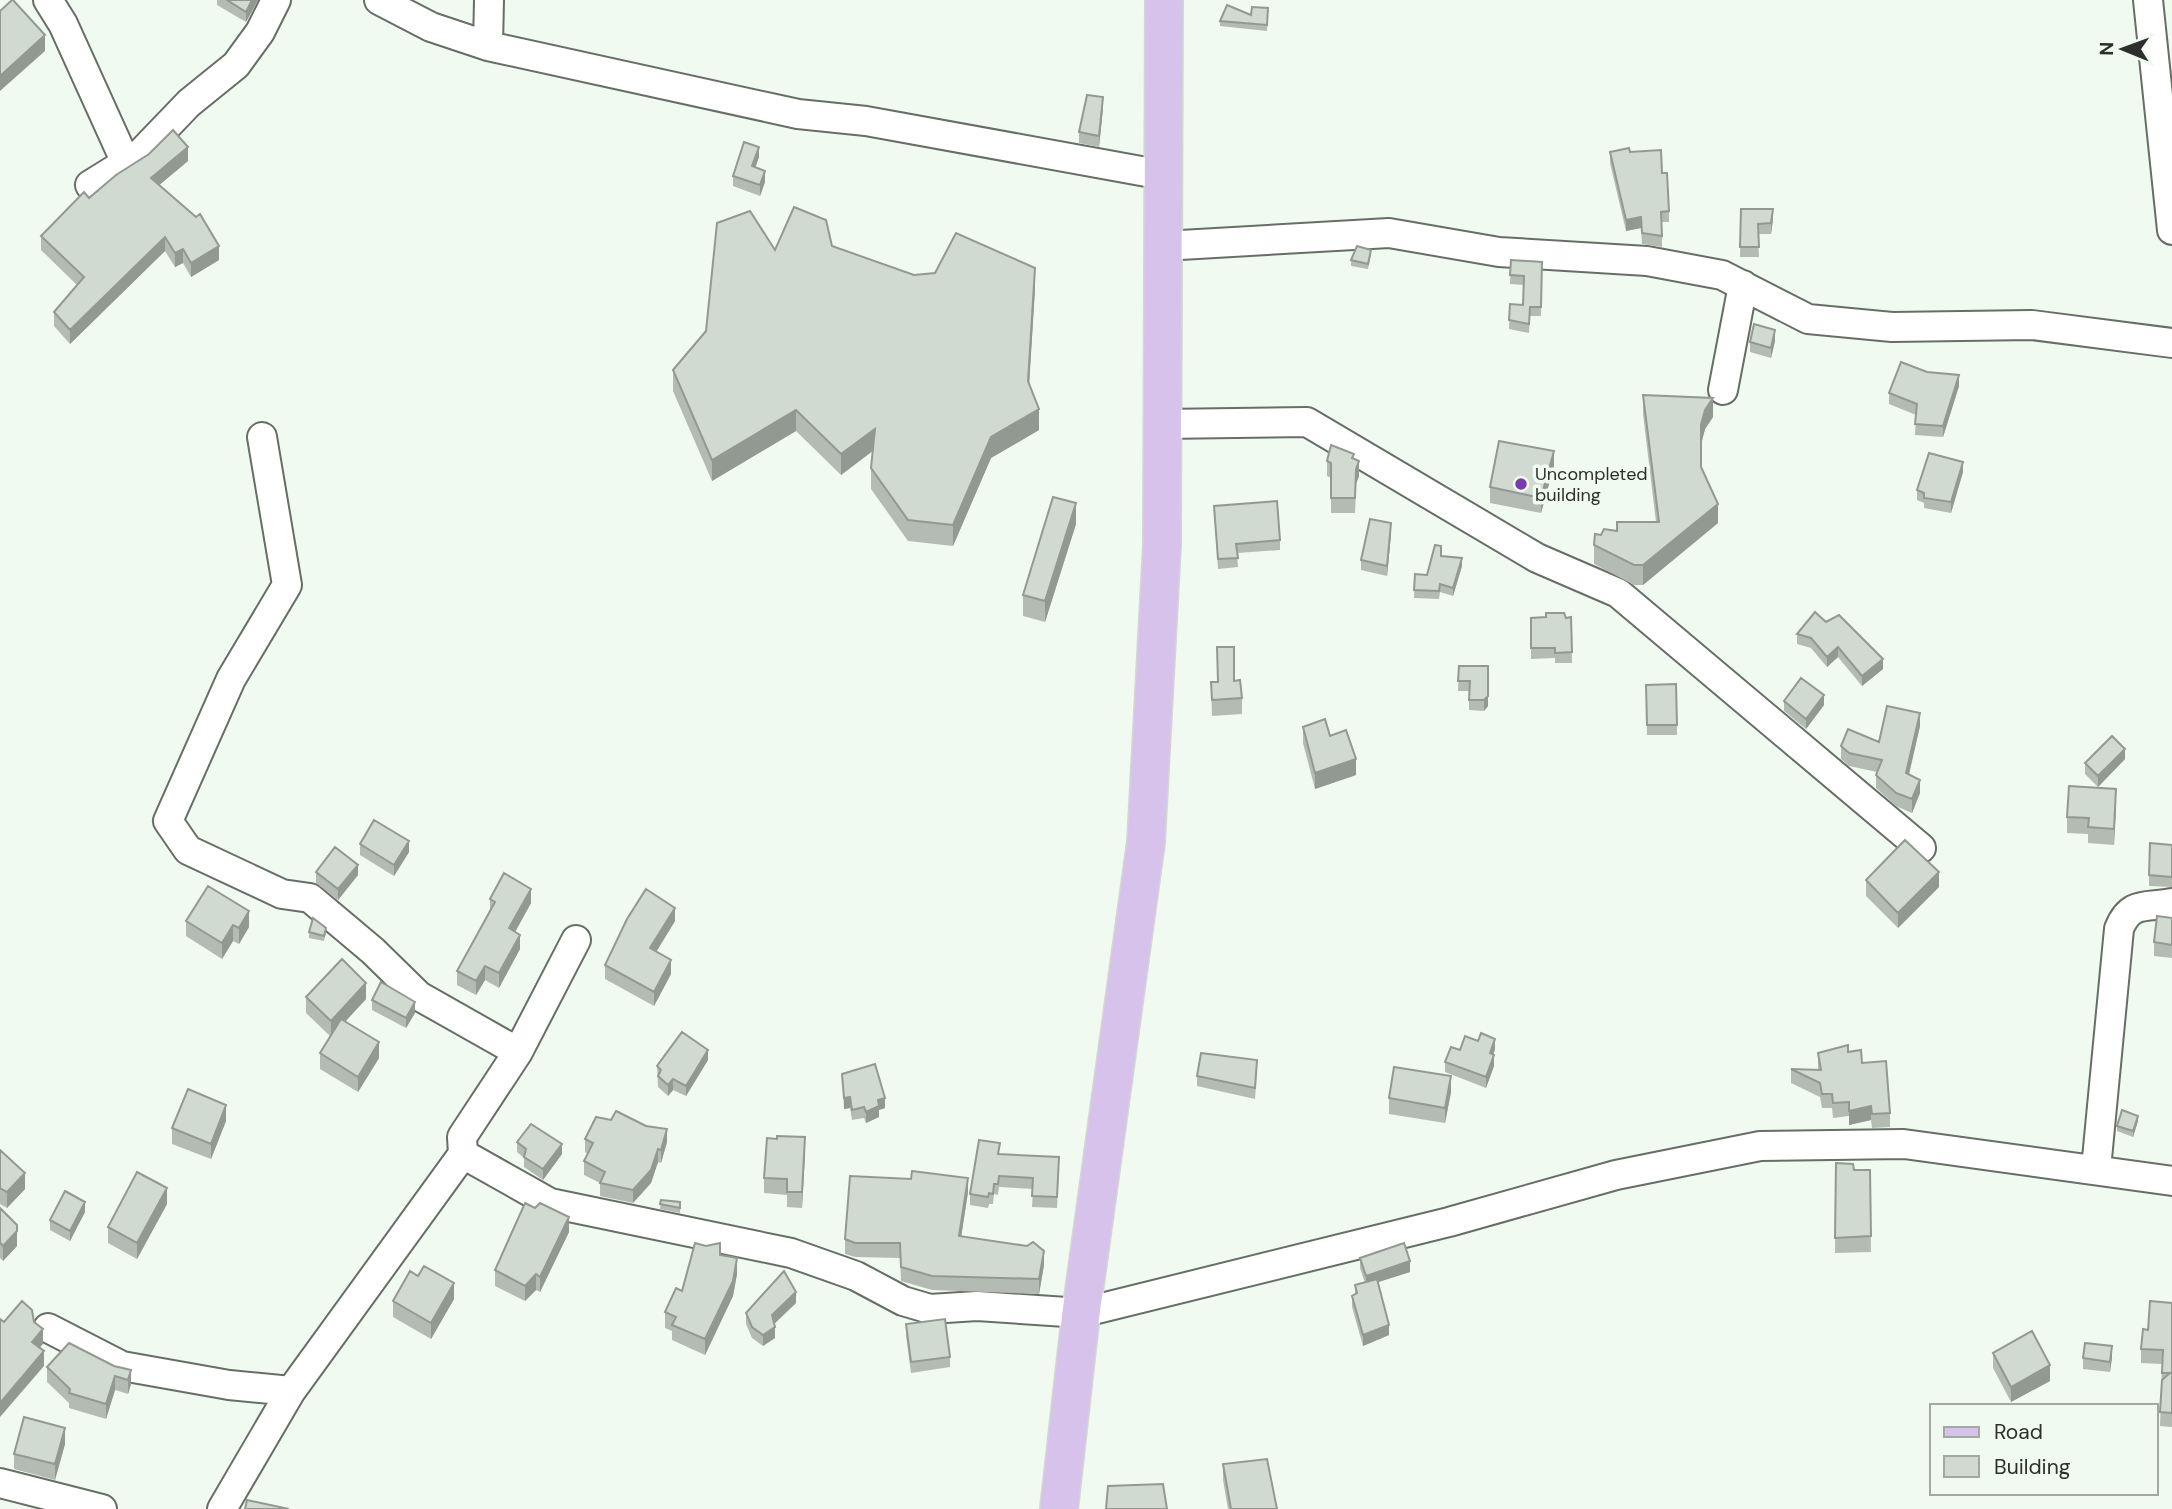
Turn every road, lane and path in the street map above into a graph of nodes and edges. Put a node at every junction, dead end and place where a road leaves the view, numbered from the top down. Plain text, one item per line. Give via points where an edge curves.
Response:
1 (48, 0) edge
2 (276, 0) edge
3 (379, 0) edge
4 (489, 0) edge
5 (1164, 0) edge
6 (2148, 0) edge
7 (488, 46) junction
8 (126, 163) junction
9 (1163, 176) junction
10 (90, 185) dead end
11 (2172, 230) edge
12 (1163, 246) junction
13 (1743, 285) junction
14 (2172, 343) edge
15 (1723, 390) dead end
16 (1162, 424) junction
17 (262, 437) dead end
18 (1921, 848) dead end
19 (2172, 903) edge
20 (576, 940) dead end
21 (518, 1052) junction
22 (463, 1154) junction
23 (2096, 1169) junction
24 (2172, 1181) edge
25 (1081, 1313) junction
26 (48, 1328) dead end
27 (291, 1391) junction
28 (0, 1483) edge
29 (102, 1509) edge
30 (222, 1509) edge
31 (1059, 1509) edge

1 - 8 street
2 - 8 street via 236,65
3 - 7 street via 431,27
4 - 7 street
5 - 9 main road
6 - 11 street
7 - 9 street via 798,114 879,124
8 - 10 street
9 - 12 main road
12 - 13 street via 1389,233 1499,251 1647,261 1722,275
12 - 16 main road
13 - 14 street via 1808,319 1892,327 2032,325
13 - 15 street
16 - 18 street via 1307,422 1537,558 1618,593
16 - 25 main road via 1162,545 1146,842
17 - 21 street via 287,585 231,679 168,821 188,850 282,894 310,898 419,996
19 - 23 street via 2134,908 2125,914 2119,929
20 - 21 street
21 - 22 street via 462,1137
22 - 25 street via 550,1203 791,1253 930,1309 977,1306
22 - 27 street
23 - 24 street
23 - 25 street via 1903,1144 1760,1146 1616,1175 1449,1222
25 - 31 main road
26 - 27 street via 122,1366
27 - 30 street
28 - 29 street

